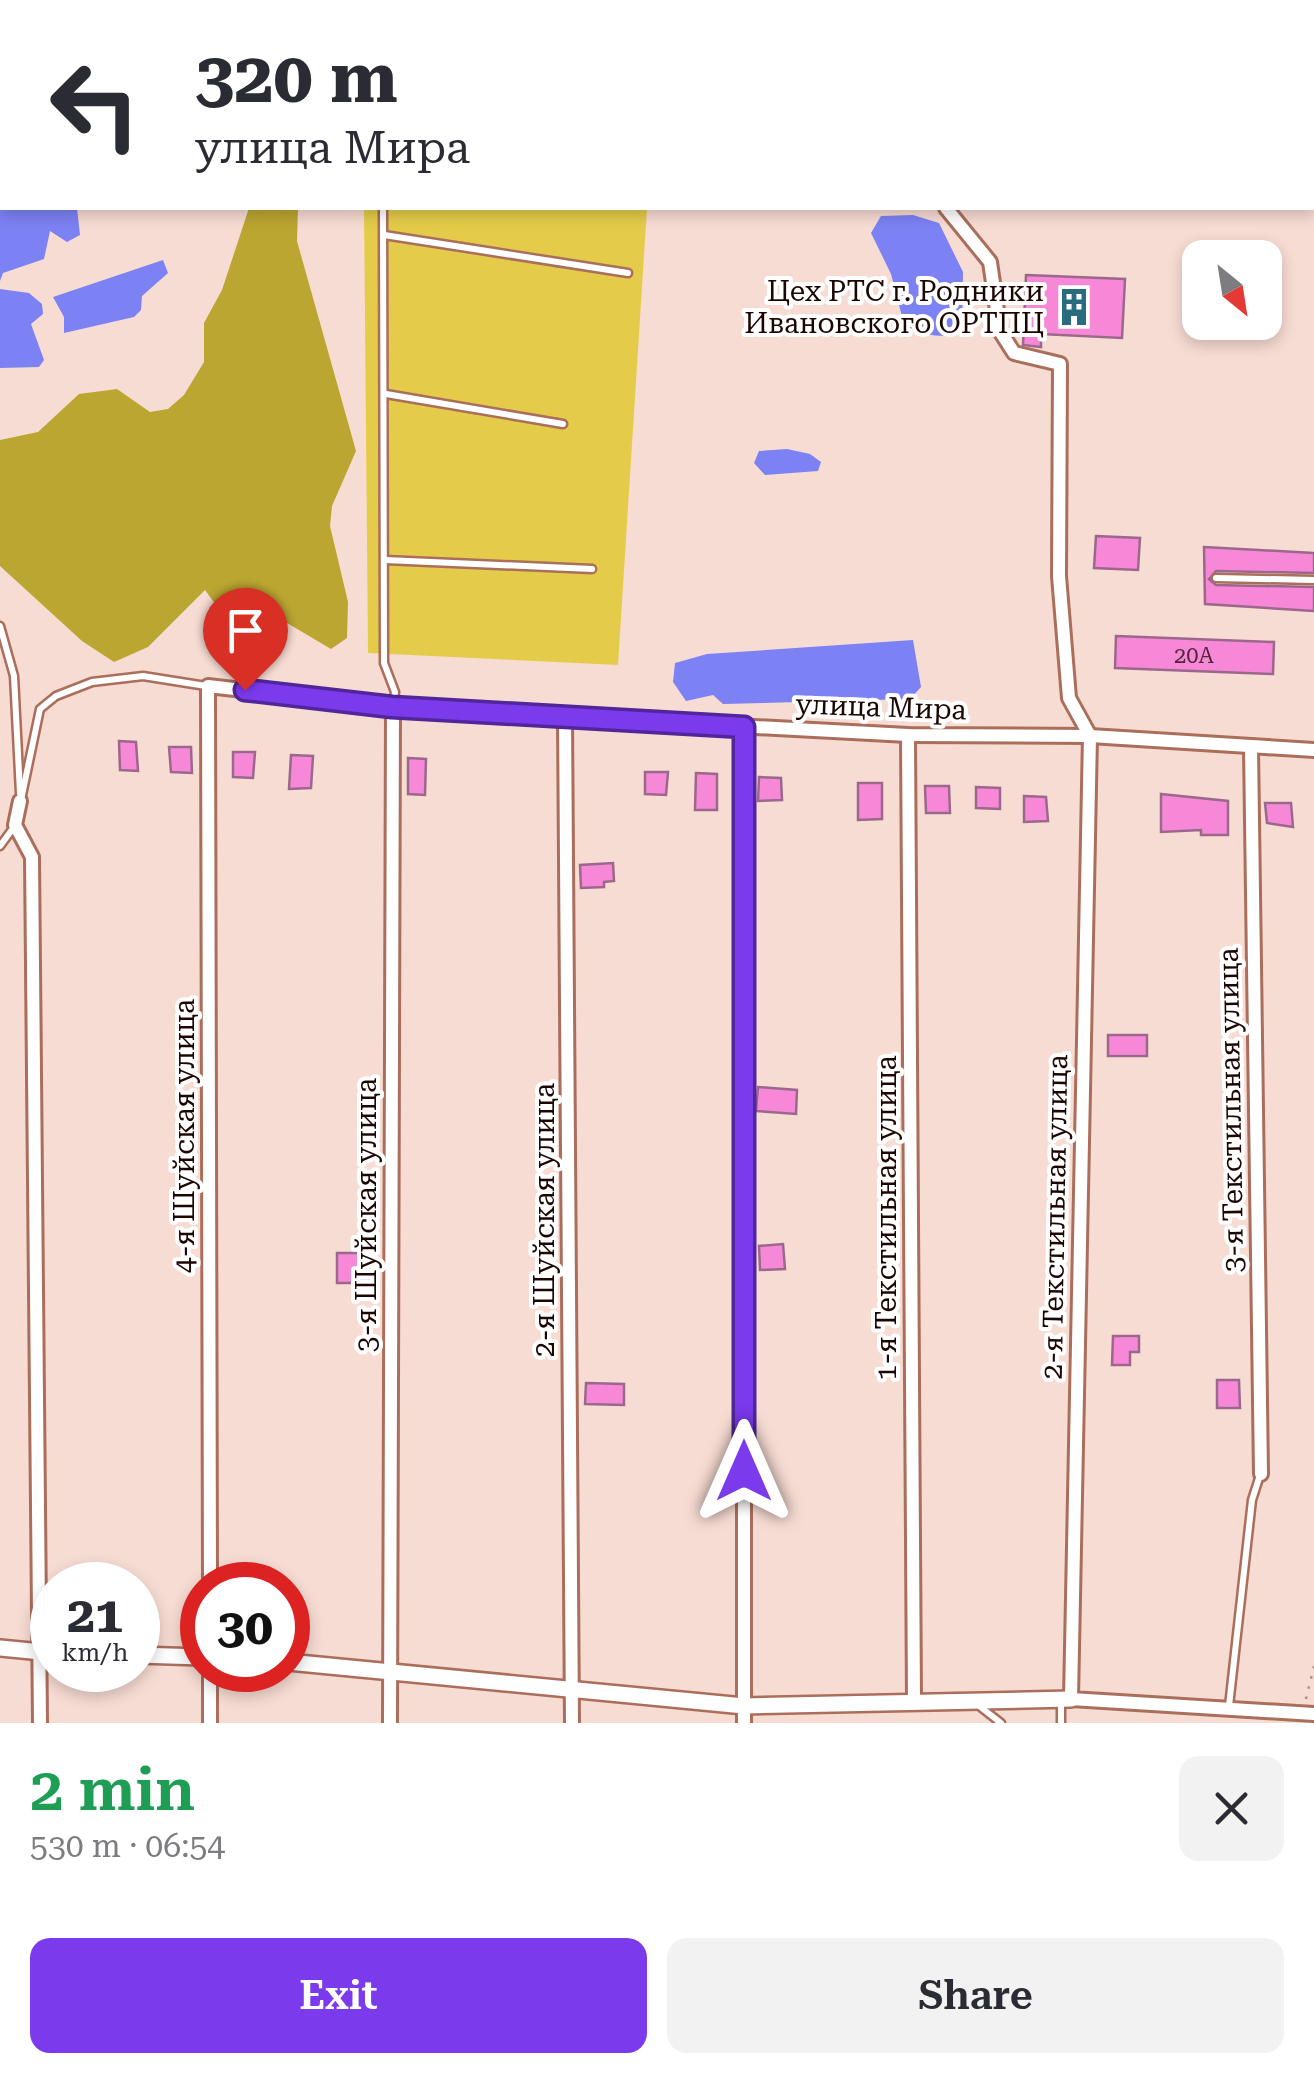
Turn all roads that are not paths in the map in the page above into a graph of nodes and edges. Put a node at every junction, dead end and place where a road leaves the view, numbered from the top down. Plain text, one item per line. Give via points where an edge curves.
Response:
1 (383, 210) edge
2 (948, 210) edge
3 (384, 235) junction
4 (628, 273) dead end
5 (386, 394) junction
6 (563, 424) dead end
7 (385, 560) junction
8 (592, 569) dead end
9 (1216, 578) dead end
10 (1314, 580) edge
11 (0, 626) edge
12 (208, 686) junction
13 (392, 707) junction
14 (565, 717) junction
15 (744, 727) junction
16 (908, 735) junction
17 (1090, 736) junction
18 (1251, 746) junction
19 (1314, 750) edge
20 (20, 801) junction
21 (15, 826) junction
22 (0, 846) edge
23 (1261, 1474) joint
24 (45, 1562) edge
25 (210, 1562) edge
26 (0, 1648) edge
27 (30, 1651) edge
28 (310, 1664) edge
29 (389, 1669) junction
30 (572, 1688) junction
31 (43, 1692) edge
32 (210, 1692) edge
33 (1066, 1699) junction
34 (972, 1700) junction
35 (914, 1701) junction
36 (1229, 1706) junction
37 (1308, 1714) edge
38 (744, 1715) edge
39 (40, 1723) edge
40 (210, 1723) edge
41 (390, 1723) edge
42 (572, 1723) edge
43 (1001, 1723) edge
44 (1061, 1723) edge

1 - 3 lane
2 - 17 street via 990,262 1000,331 1014,353 1060,364 1058,576 1069,698
3 - 4 lane
3 - 5 lane
5 - 6 lane
5 - 7 lane
7 - 8 lane
7 - 13 lane via 384,663 395,692
9 - 10 lane
11 - 20 lane via 14,676
12 - 13 street, улица Мира
12 - 20 lane via 143,676 92,682 56,696 40,709
12 - 25 street, 4-я Шуйская улица
13 - 14 street, улица Мира
13 - 29 street, 3-я Шуйская улица
14 - 15 street, улица Мира
14 - 30 street, 2-я Шуйская улица
15 - 16 street, улица Мира
15 - 38 street
16 - 17 street, улица Мира
16 - 35 street, 1-я Текстильная улица
17 - 18 street, улица Мира
17 - 33 street, 2-я Текстильная улица
18 - 19 street, улица Мира
18 - 23 street, 3-я Текстильная улица
20 - 21 street
21 - 22 lane
21 - 24 street via 32,857
23 - 36 lane via 1252,1500
26 - 27 street
28 - 29 street
29 - 30 street
29 - 41 street, 3-я Шуйская улица
30 - 38 street
30 - 42 street, 2-я Шуйская улица
31 - 39 street
32 - 40 street
33 - 34 street
33 - 36 street
33 - 44 lane
34 - 35 street
34 - 43 lane
35 - 38 street
36 - 37 street

